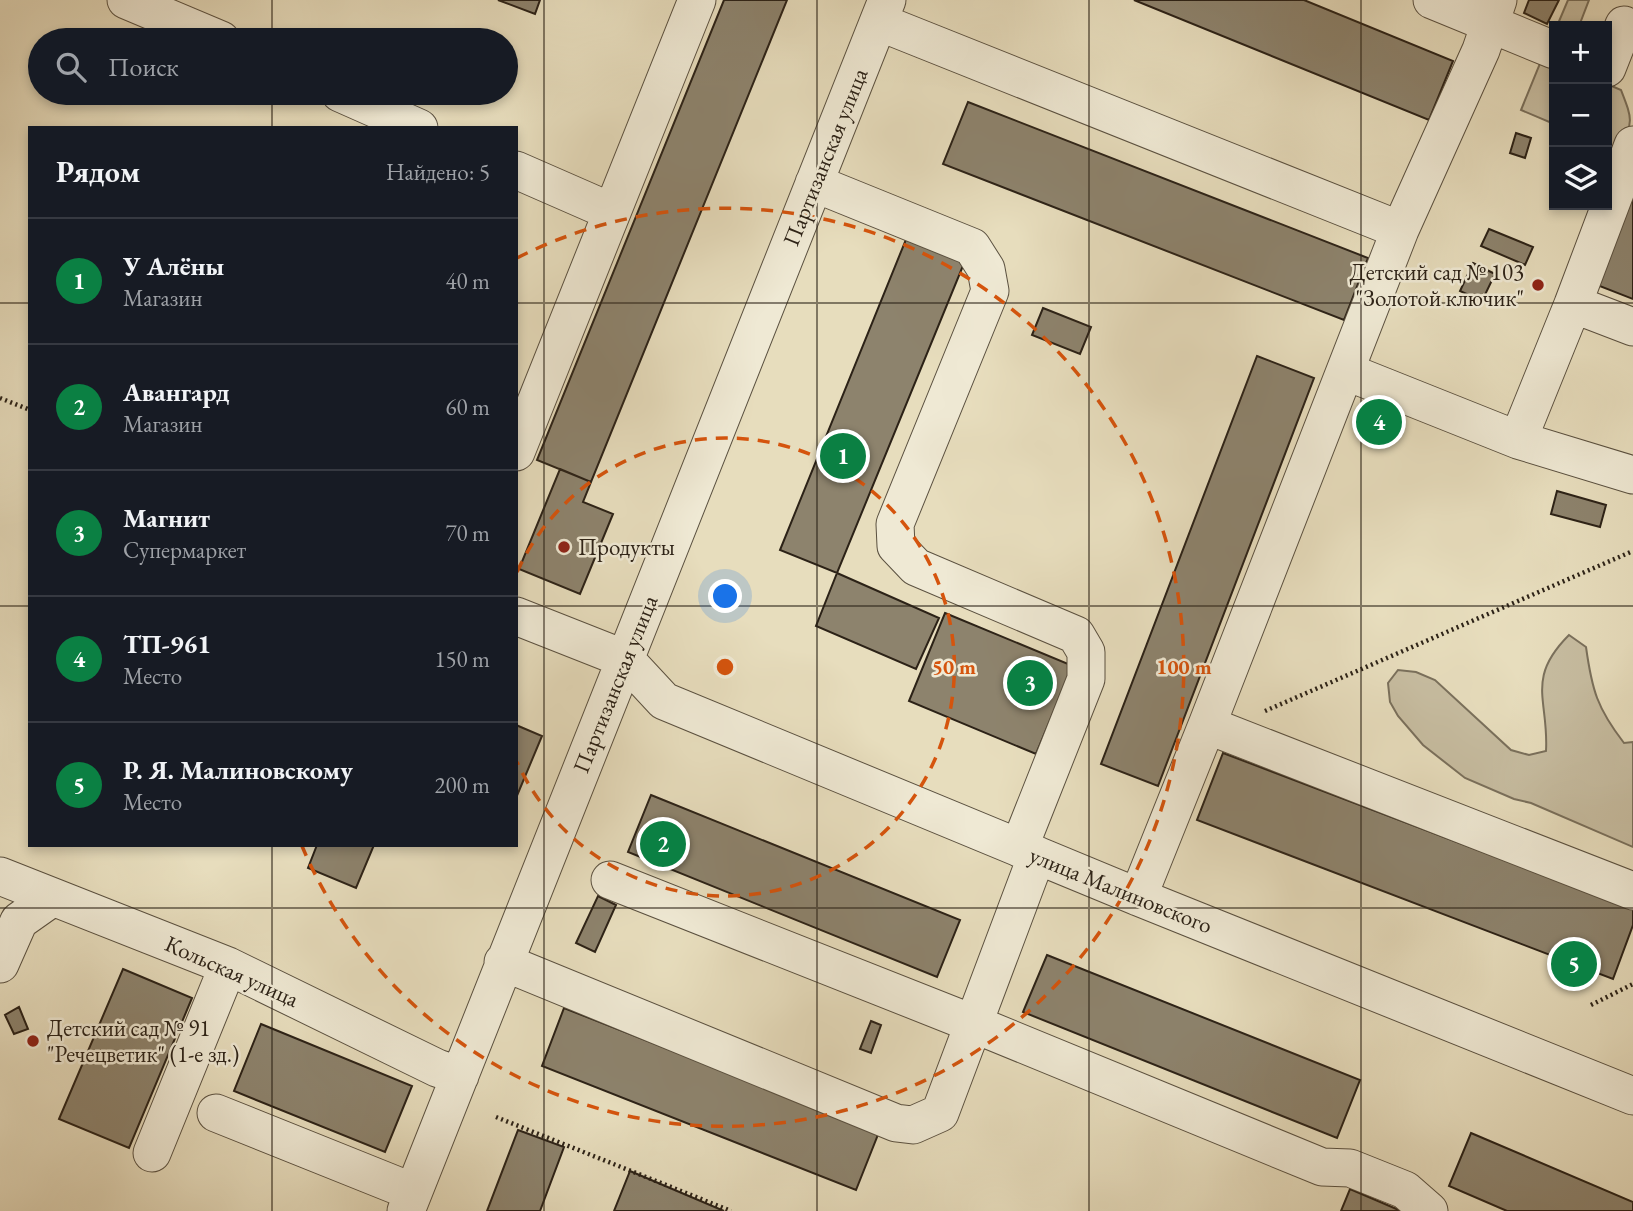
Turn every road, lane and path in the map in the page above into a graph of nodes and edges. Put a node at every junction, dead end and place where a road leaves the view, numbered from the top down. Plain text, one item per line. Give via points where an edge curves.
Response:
1 (697, 0) edge
2 (1432, 0) edge
3 (137, 2) edge
4 (883, 11) edge
5 (1494, 11) edge
6 (1624, 25) dead end
7 (194, 28) edge
8 (1549, 47) edge
9 (1612, 57) edge
10 (1612, 74) edge
11 (1633, 85) edge
12 (367, 105) edge
13 (414, 126) edge
14 (1633, 145) edge
15 (518, 171) edge
16 (814, 183) junction
17 (612, 212) junction
18 (1400, 230) junction
19 (1573, 304) junction
20 (1633, 327) edge
21 (1345, 372) junction
22 (0, 398) edge
23 (28, 409) edge
24 (1518, 440) junction
25 (518, 447) edge
26 (1633, 475) edge
27 (1633, 551) edge
28 (518, 617) edge
29 (625, 659) junction
30 (1214, 727) junction
31 (1028, 852) junction
32 (0, 876) edge
33 (610, 880) dead end
34 (1633, 891) edge
35 (53, 897) junction
36 (1138, 897) junction
37 (503, 962) junction
38 (0, 964) edge
39 (228, 967) junction
40 (1633, 984) edge
41 (1591, 1005) dead end
42 (974, 1024) junction
43 (460, 1076) junction
44 (1633, 1096) edge
45 (216, 1113) dead end
46 (496, 1117) dead end
47 (152, 1153) dead end
48 (409, 1202) edge
49 (1426, 1210) edge
50 (731, 1211) edge

1 - 17 street
2 - 5 street
3 - 7 street
4 - 16 street, Партизанская улица
4 - 18 street
5 - 8 street
5 - 18 street
6 - 9 street
10 - 11 street
12 - 13 street
14 - 19 street
15 - 17 street
16 - 29 street, Партизанская улица
16 - 31 street via 972,247 986,269 990,291 895,524 896,546 916,567 1076,635 1086,652 1086,679
17 - 25 street
18 - 21 street
19 - 20 street
19 - 24 street
21 - 24 street
21 - 30 street
22 - 23 path
24 - 26 street
27 - 30 path
28 - 29 street
29 - 31 street, улица Малиновского via 664,701
29 - 37 street, Партизанская улица
30 - 34 street
30 - 36 street
31 - 36 street, улица Малиновского
31 - 42 street
32 - 35 street, Кольская улица
33 - 42 street
35 - 38 street via 19,921
35 - 39 street, Кольская улица
36 - 44 street, улица Малиновского
37 - 42 street via 896,1123 913,1125 940,1113
37 - 43 street, Партизанская улица
39 - 43 street, Кольская улица
39 - 47 street
40 - 41 path
42 - 49 street via 1322,1167 1350,1168 1405,1190
43 - 48 street, Партизанская улица
45 - 48 street
46 - 50 path

